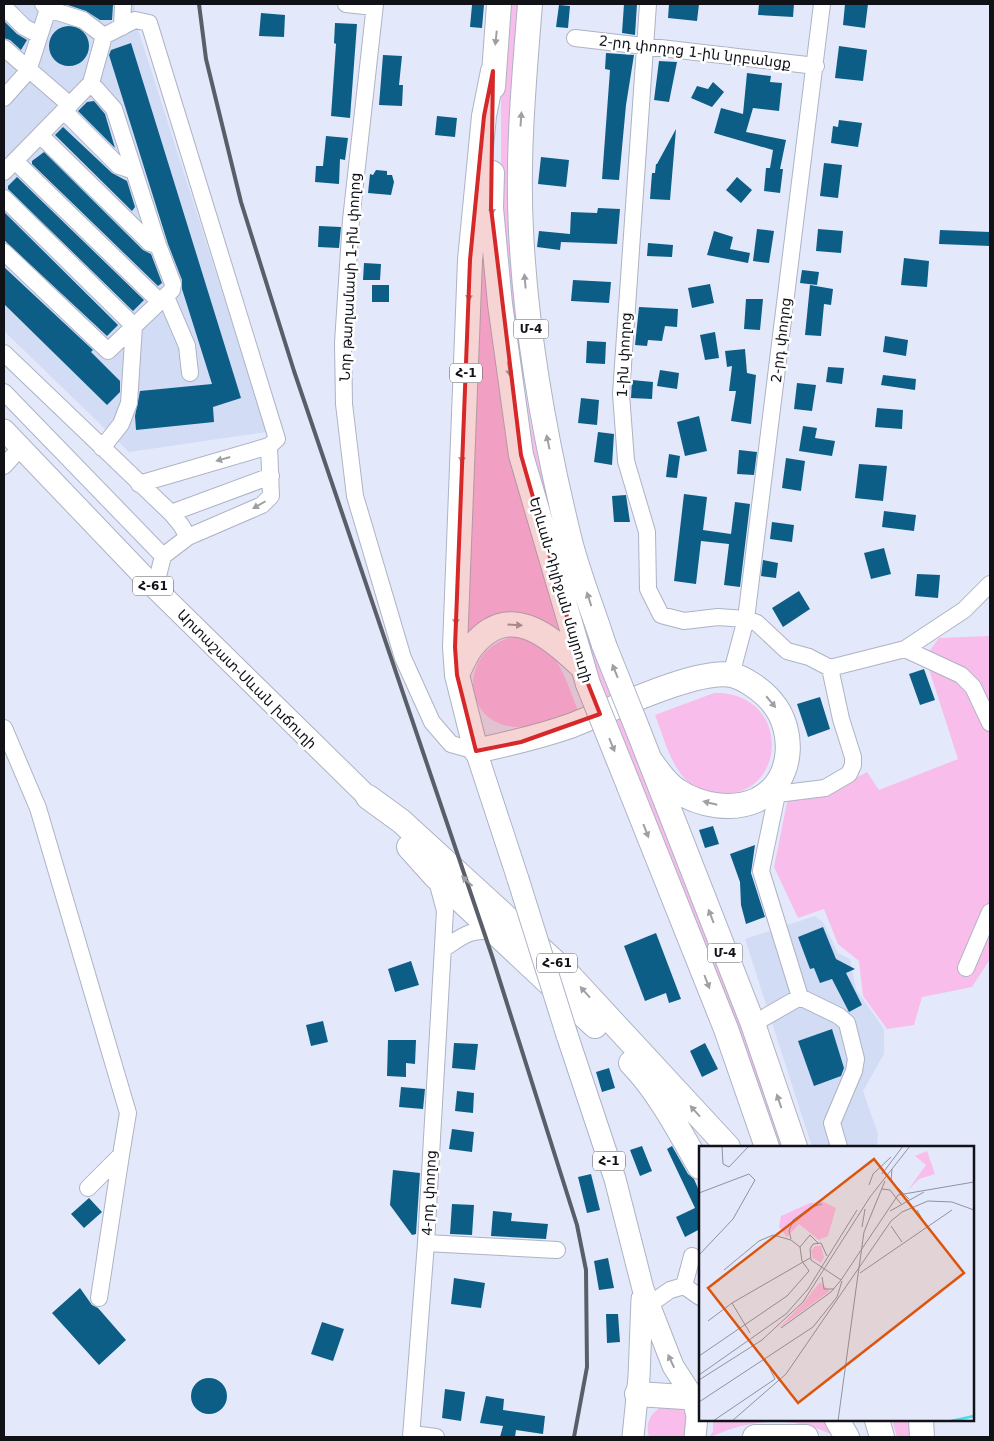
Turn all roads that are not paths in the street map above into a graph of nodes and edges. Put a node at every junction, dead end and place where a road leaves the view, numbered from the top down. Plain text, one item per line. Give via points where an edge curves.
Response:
1 (122, 4) edge
2 (346, 4) edge
3 (499, 4) edge
4 (530, 4) edge
5 (648, 4) edge
6 (822, 4) edge
7 (374, 5) edge
8 (48, 6) edge
9 (4, 7) edge
10 (122, 27) junction
11 (39, 35) junction
12 (104, 36) junction
13 (575, 38) dead end
14 (645, 46) junction
15 (4, 48) edge
16 (816, 66) junction
17 (28, 71) junction
18 (493, 71) junction
19 (91, 83) junction
20 (4, 98) edge
21 (67, 108) junction
22 (40, 135) junction
23 (9, 167) edge
24 (134, 171) junction
25 (4, 198) edge
26 (158, 245) junction
27 (4, 252) edge
28 (162, 299) junction
29 (134, 326) junction
30 (6, 359) edge
31 (190, 373) dead end
32 (4, 392) edge
33 (4, 430) edge
34 (269, 446) junction
35 (20, 447) junction
36 (102, 448) junction
37 (4, 466) edge
38 (271, 476) junction
39 (139, 484) junction
40 (171, 513) junction
41 (188, 537) junction
42 (163, 556) junction
43 (990, 584) edge
44 (155, 588) junction
45 (746, 619) junction
46 (906, 649) junction
47 (830, 668) junction
48 (456, 675) junction
49 (584, 675) junction
50 (732, 675) junction
51 (990, 723) edge
52 (4, 728) edge
53 (476, 751) junction
54 (650, 760) junction
55 (776, 790) junction
56 (368, 797) junction
57 (435, 876) junction
58 (990, 912) edge
59 (495, 932) junction
60 (443, 949) junction
61 (966, 968) dead end
62 (800, 997) junction
63 (753, 1024) junction
64 (727, 1146) edge
65 (767, 1146) edge
66 (795, 1146) edge
67 (839, 1146) edge
68 (121, 1154) junction
69 (699, 1165) edge
70 (88, 1188) dead end
71 (426, 1244) junction
72 (557, 1250) dead end
73 (699, 1274) edge
74 (684, 1286) junction
75 (699, 1296) edge
76 (646, 1297) junction
77 (99, 1298) dead end
78 (637, 1394) junction
79 (697, 1398) edge
80 (837, 1421) edge
81 (850, 1421) edge
82 (877, 1421) edge
83 (921, 1421) edge
84 (411, 1436) edge
85 (436, 1437) edge
86 (633, 1437) edge
87 (695, 1437) edge
88 (755, 1437) edge
89 (806, 1437) edge
90 (847, 1437) edge
91 (855, 1437) edge
92 (882, 1437) edge
93 (922, 1437) edge

1 - 10 street
2 - 7 street
3 -> 18 highway, Երևան-Դիլիջան մայրուղի / Մ-4
54 -> 4 highway, Երևան-Դիլիջան մայրուղի / Մ-4, bridge via 604,645 570,539 547,438 520,231 520,142
5 - 14 street, 1-ին փողոց
6 - 16 street, 2-րդ փողոց
7 - 53 street, Նոր թաղամասի 1-ին փողոց via 351,220 343,343 344,404 355,496 403,658 432,722 451,744
8 - 11 street
8 - 12 street via 83,20
9 - 11 street via 24,27
10 - 12 street
10 - 34 street via 135,20 150,23 273,423 277,439
11 - 17 street
12 - 19 street
13 - 14 street, 2-րդ փողոց 1-ին նրբանցք
14 - 16 street, 2-րդ փողոց 1-ին նրբանցք
14 - 45 street, 1-ին փողոց via 621,394 626,461 647,532 648,589 661,615 672,620
15 - 17 street
16 - 45 street, 2-րդ փողոց
17 - 20 street
17 - 21 street
18 -> 48 highway, Հ-1 via 484,116 470,260
18 -> 49 highway, Երևան-Դիլիջան մայրուղի / Մ-4 via 491,208 500,304 521,454
19 - 21 street
19 - 24 street via 114,109
21 - 22 street
21 - 24 street via 120,166
22 - 23 street
22 - 26 street via 150,243
23 - 28 street
24 - 26 street
25 - 29 street
26 - 28 street via 173,284 172,290
27 - 29 street via 104,349 112,349
28 - 29 street
28 - 31 street via 187,346
29 - 36 street via 129,403 121,424
30 - 36 street
32 - 42 street
33 - 35 main road, Արտաշատ-Սևան խճուղի / Հ-61
34 - 38 street
34 -> 39 street
35 - 37 street
35 - 44 main road, Արտաշատ-Սևան խճուղի / Հ-61
36 - 39 street
38 - 40 street
38 -> 41 street via 271,496 262,505
39 - 40 street
40 - 41 street
41 - 42 street
42 - 44 street
43 - 46 street via 964,610
44 - 56 main road, Արտաշատ-Սևան խճուղի / Հ-61
45 - 47 street via 757,623 787,652 810,657
45 - 50 street, 2-րդ փողոց
46 - 47 street
46 - 51 street via 961,676 973,687
47 - 55 street via 853,765 849,774 825,788
48 -> 49 highway via 470,649 484,634 509,624 533,628 548,637
48 - 53 highway, Հ-1
49 -> 65 highway, Երևան-Դիլիջան մայրուղի / Մ-4, bridge via 722,1021
50 - 53 highway via 688,680 570,726 521,742
50 -> 55 highway via 762,692 785,723 789,752
52 - 68 street via 38,808 128,1113
53 - 76 main road, Հ-1, bridge via 616,1179
55 -> 54 highway via 743,805 706,803 678,792
63 -> 54 highway, Երևան-Դիլիջան մայրուղի / Մ-4
55 - 62 street via 761,871
56 - 57 highway, Հ-61
64 -> 56 highway, Հ-61 via 568,974 401,821
57 - 59 highway, Հ-61
57 - 60 street, 4-րդ փողոց via 445,910
58 - 61 street
59 - 60 street via 479,929
59 - 69 highway, Հ-61 via 644,1076
60 - 71 street, 4-րդ փողոց
62 - 63 street
62 - 67 street via 847,1023 856,1058 854,1071 832,1123
66 -> 63 highway, Երևան-Դիլիջան մայրուղի / Մ-4
68 - 70 street
68 - 77 street
71 - 72 street
71 - 84 street, 4-րդ փողոց
73 - 74 street via 692,1256
74 - 75 street
74 - 76 street
76 - 78 main road, Հ-1
79 -> 76 main road, Հ-1 via 673,1366
78 - 79 highway
78 - 86 main road, Հ-1
79 - 87 main road, Հ-1
80 - 90 highway
81 - 91 highway
82 - 92 highway
83 - 93 highway
84 - 85 street
88 - 89 highway

